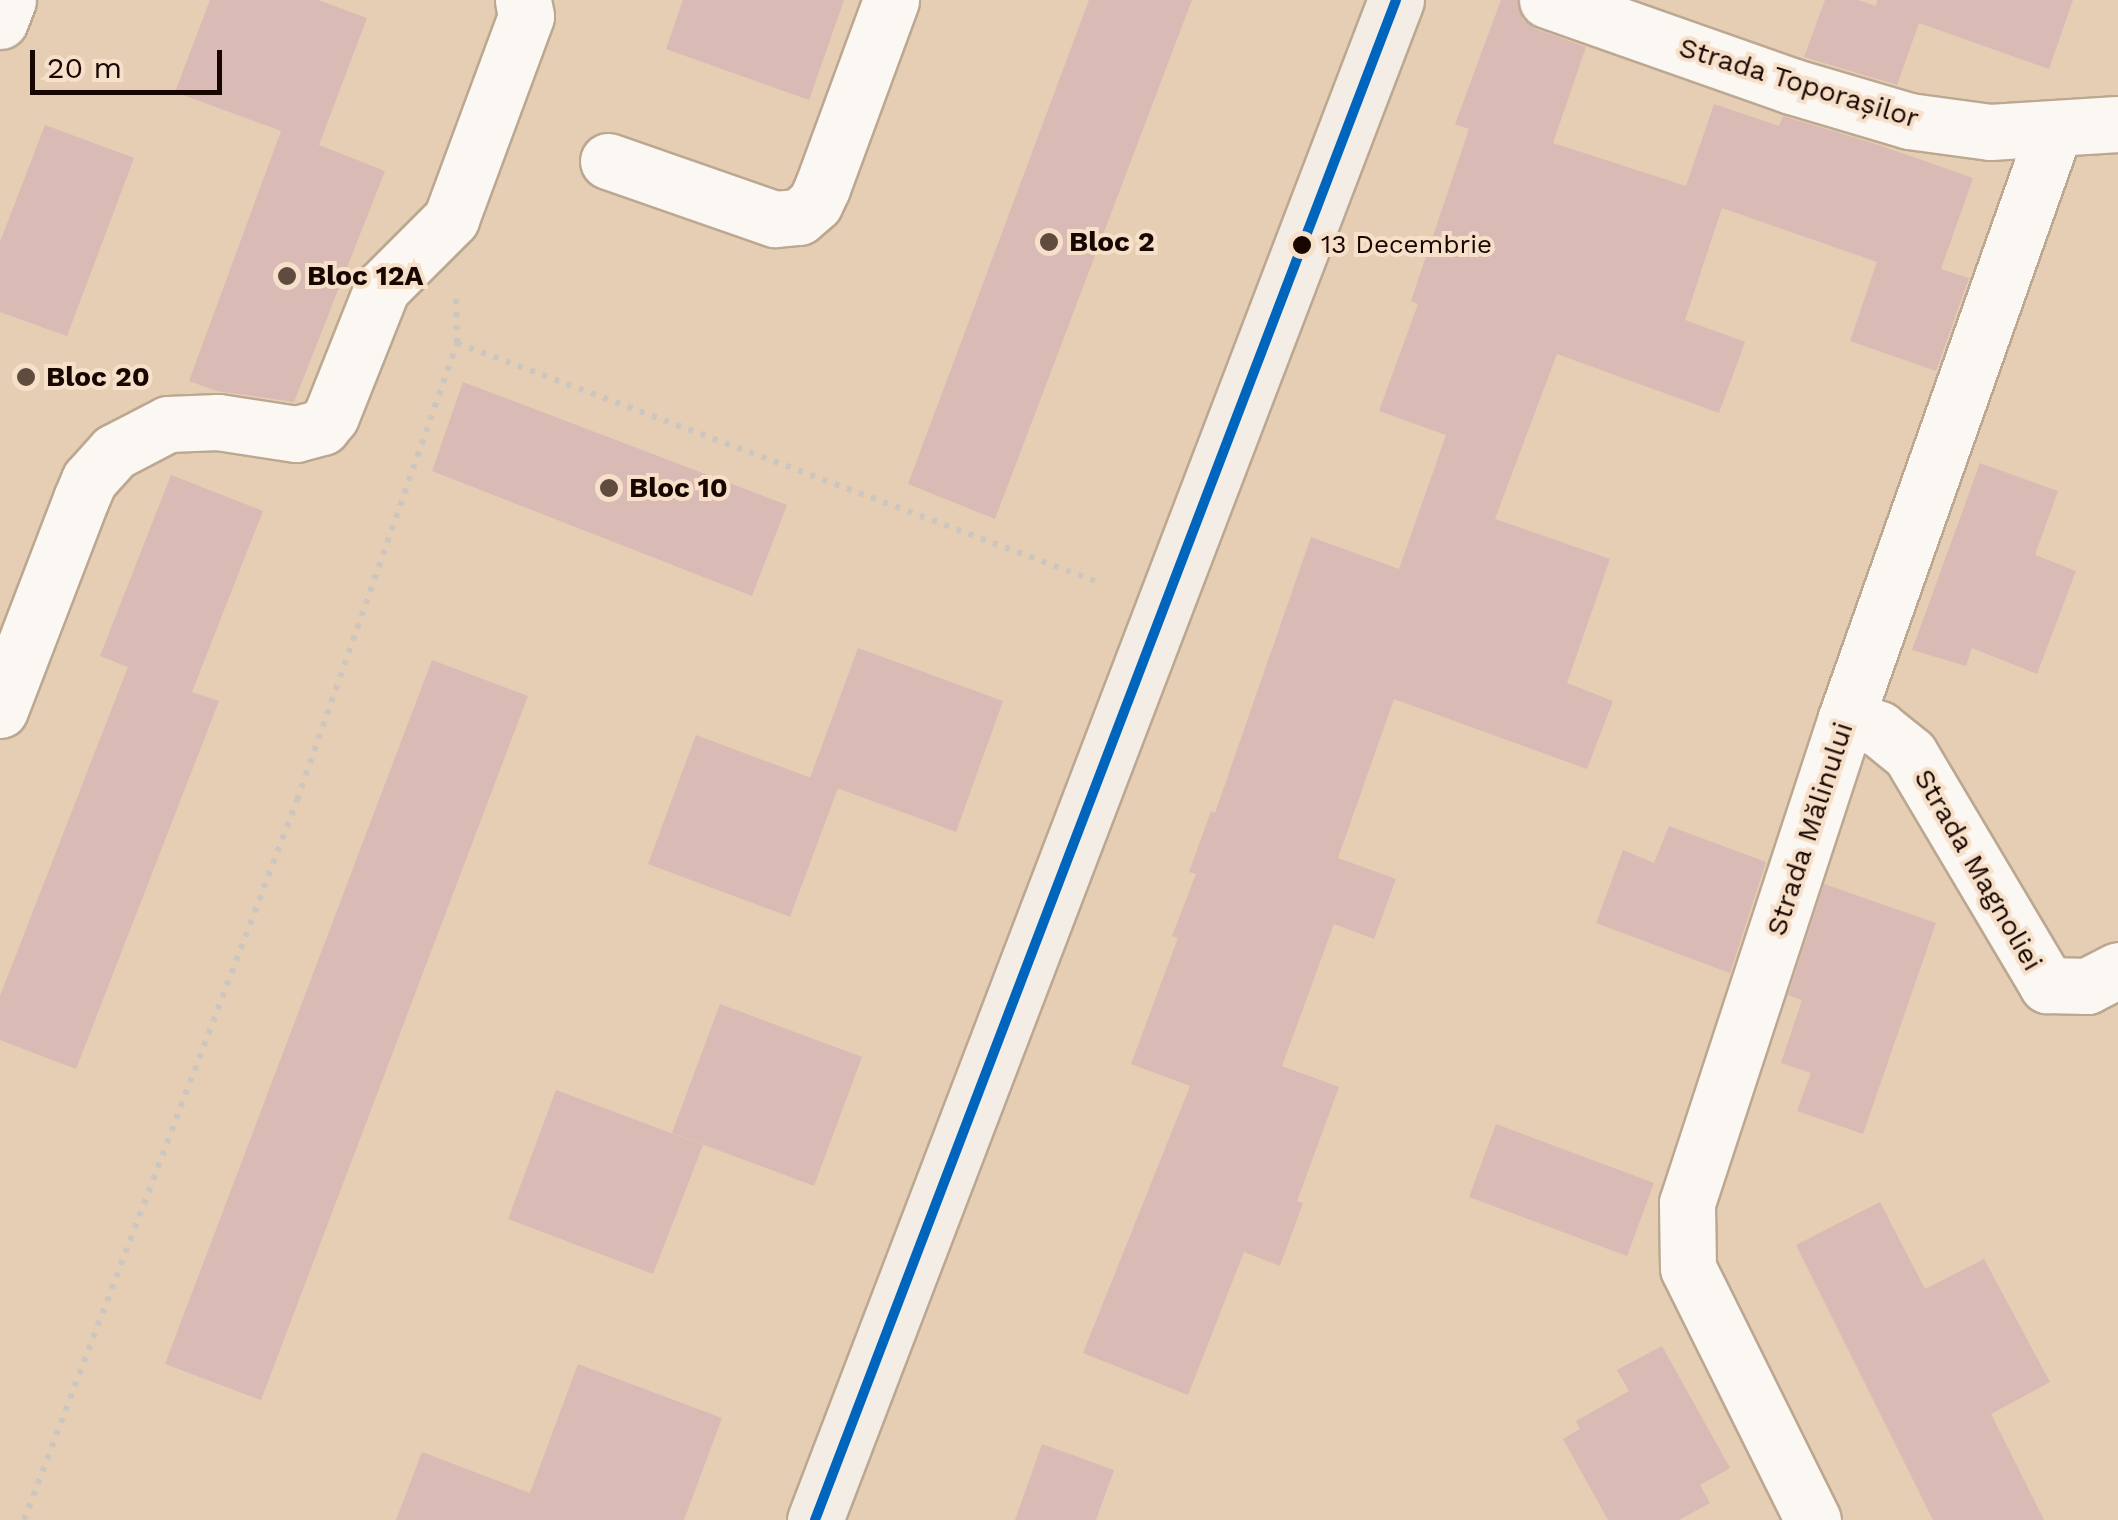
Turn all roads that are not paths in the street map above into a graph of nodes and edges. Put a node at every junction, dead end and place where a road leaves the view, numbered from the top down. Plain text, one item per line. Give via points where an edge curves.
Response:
1 (8, 0) edge
2 (523, 0) edge
3 (891, 0) edge
4 (1396, 0) edge
5 (1547, 0) edge
6 (0, 20) edge
7 (2118, 124) edge
8 (2054, 130) junction
9 (608, 160) dead end
10 (0, 710) edge
11 (1846, 718) junction
12 (2118, 970) edge
13 (815, 1520) edge
14 (1813, 1520) edge

1 - 6 street
2 - 10 street via 526,16 459,202 438,236 382,288 331,416 322,427 296,434 218,422 168,424 130,441 100,465
3 - 9 street via 822,188 800,217 775,219
4 - 13 main road
5 - 8 street, Strada Toporașilor via 1909,121 1990,132
7 - 8 street, Strada Toporașilor
8 - 11 street, Strada Mălinului
11 - 12 street, Strada Magnoliei via 1879,729 1910,754 2047,985 2073,989
11 - 14 street, Strada Mălinului via 1687,1203 1684,1239 1688,1268

